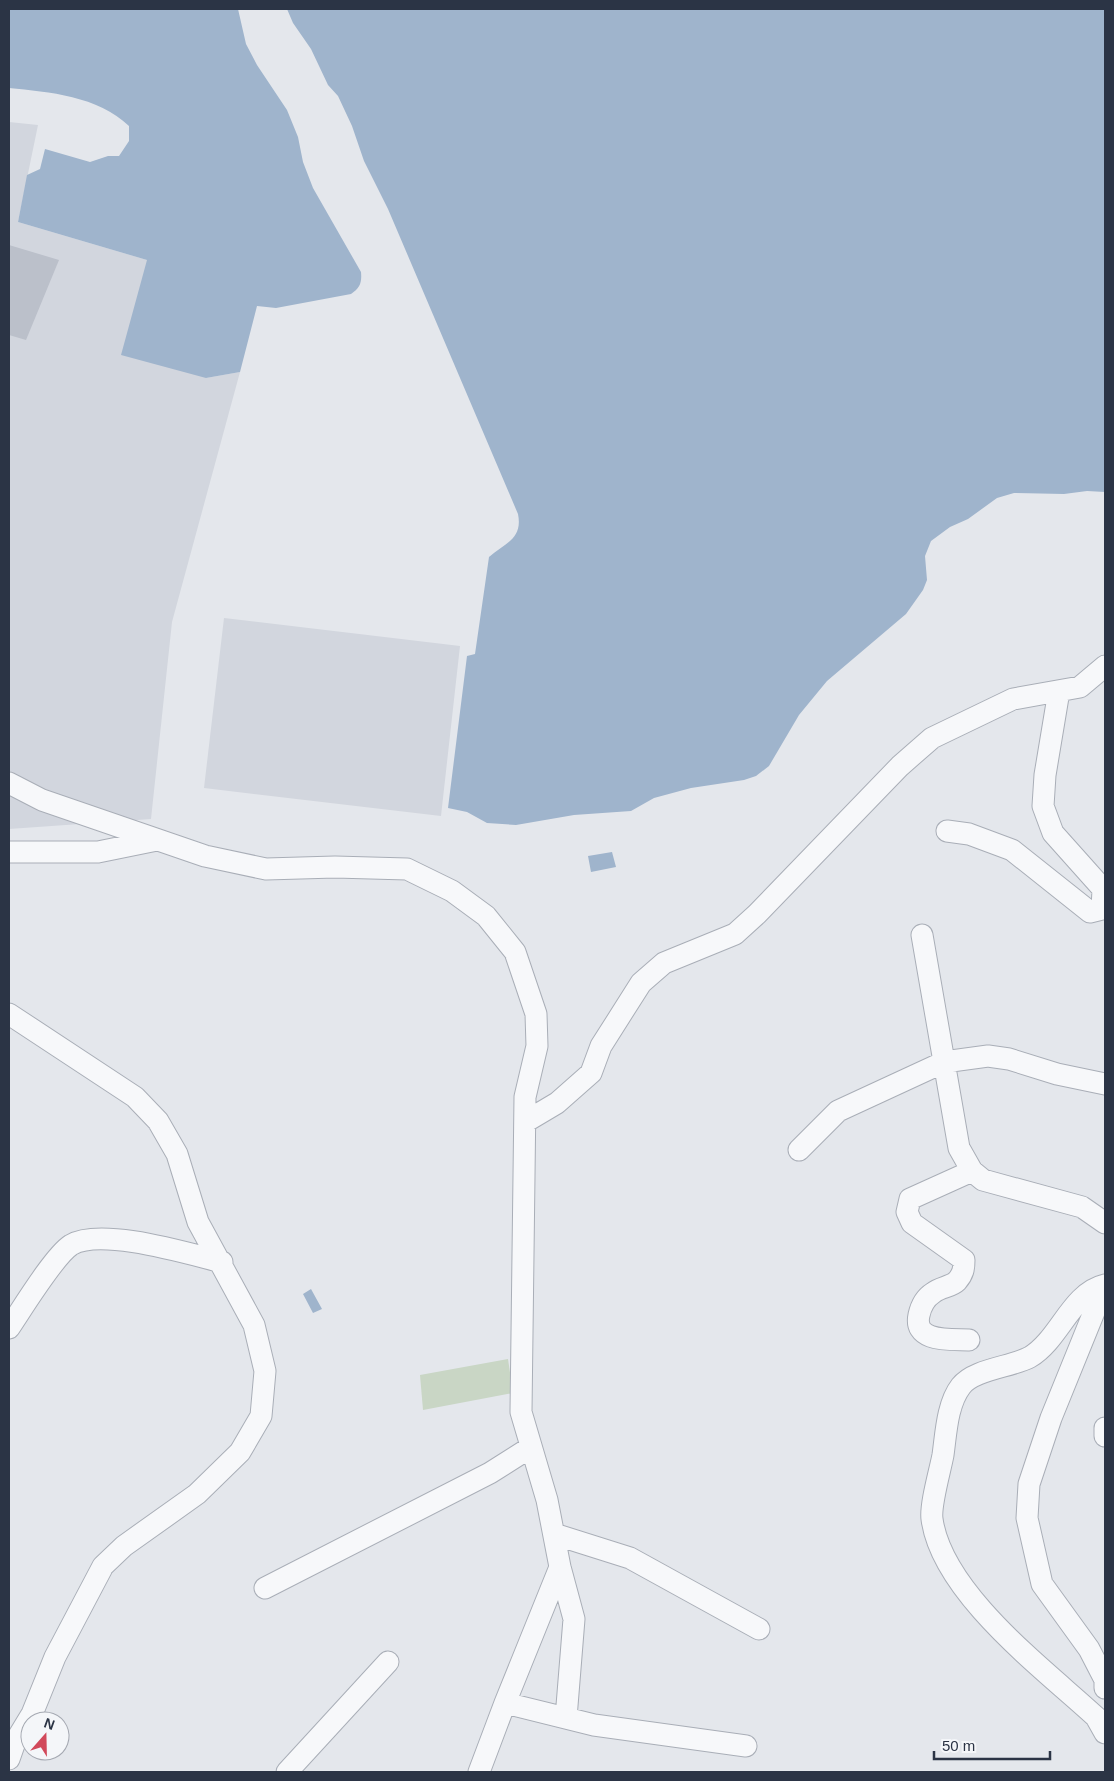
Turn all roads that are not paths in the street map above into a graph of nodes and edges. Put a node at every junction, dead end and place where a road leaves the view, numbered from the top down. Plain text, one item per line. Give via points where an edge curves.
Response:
1 (1105, 666) edge
2 (1059, 691) junction
3 (9, 783) edge
4 (948, 831) dead end
5 (158, 840) junction
6 (9, 852) edge
7 (922, 935) dead end
8 (9, 1014) edge
9 (944, 1062) junction
10 (1105, 1084) edge
11 (525, 1122) junction
12 (798, 1150) dead end
13 (972, 1171) junction
14 (1105, 1223) edge
15 (222, 1262) junction
16 (1105, 1285) edge
17 (9, 1328) edge
18 (969, 1340) dead end
19 (1105, 1428) edge
20 (1105, 1436) edge
21 (531, 1447) junction
22 (554, 1534) junction
23 (560, 1567) junction
24 (265, 1588) dead end
25 (759, 1629) dead end
26 (388, 1662) dead end
27 (1105, 1688) edge
28 (504, 1703) junction
29 (1102, 1716) edge
30 (566, 1718) junction
31 (746, 1746) dead end
32 (9, 1759) edge
33 (287, 1772) edge
34 (479, 1772) edge

1 - 2 street via 1080,687
2 - 4 street via 1043,806 1053,833 1102,889 1102,909 1090,912 1012,850 969,834
2 - 11 street via 1013,699 932,738 900,766 735,934 664,963 641,983 601,1046 591,1073 557,1103
3 - 5 street via 42,800
5 - 6 street via 98,852
5 - 11 street via 205,856 266,869 407,868 452,891 486,916 515,952 536,1014 537,1046 525,1097
7 - 9 street
8 - 15 street via 134,1096 158,1121 177,1154 198,1222
9 - 10 street via 988,1056
9 - 12 street via 838,1111
9 - 13 street via 959,1148
11 - 21 street via 521,1412
13 - 14 street via 982,1180 1082,1207
13 - 18 street via 910,1199 907,1212 912,1223 964,1260 964,1272 956,1283 933,1292 921,1306 920,1329 935,1338
15 - 17 street via 142,1242 89,1240 72,1245 55,1262
15 - 32 street via 254,1325 265,1371 261,1416 240,1452 197,1494 124,1546 103,1566 55,1657
16 - 27 street via 1051,1418 1029,1484 1027,1518 1042,1584 1089,1649 1105,1680
16 - 29 street via 1094,1288 1076,1305 1051,1340 1030,1357 984,1372 961,1385 952,1404 932,1518 941,1549 985,1615
19 - 20 street
21 - 22 street
21 - 24 street via 490,1473
22 - 23 street
22 - 25 street via 630,1558
23 - 28 street
23 - 30 street via 574,1619
26 - 33 street
28 - 30 street
28 - 34 street
30 - 31 street via 594,1725

